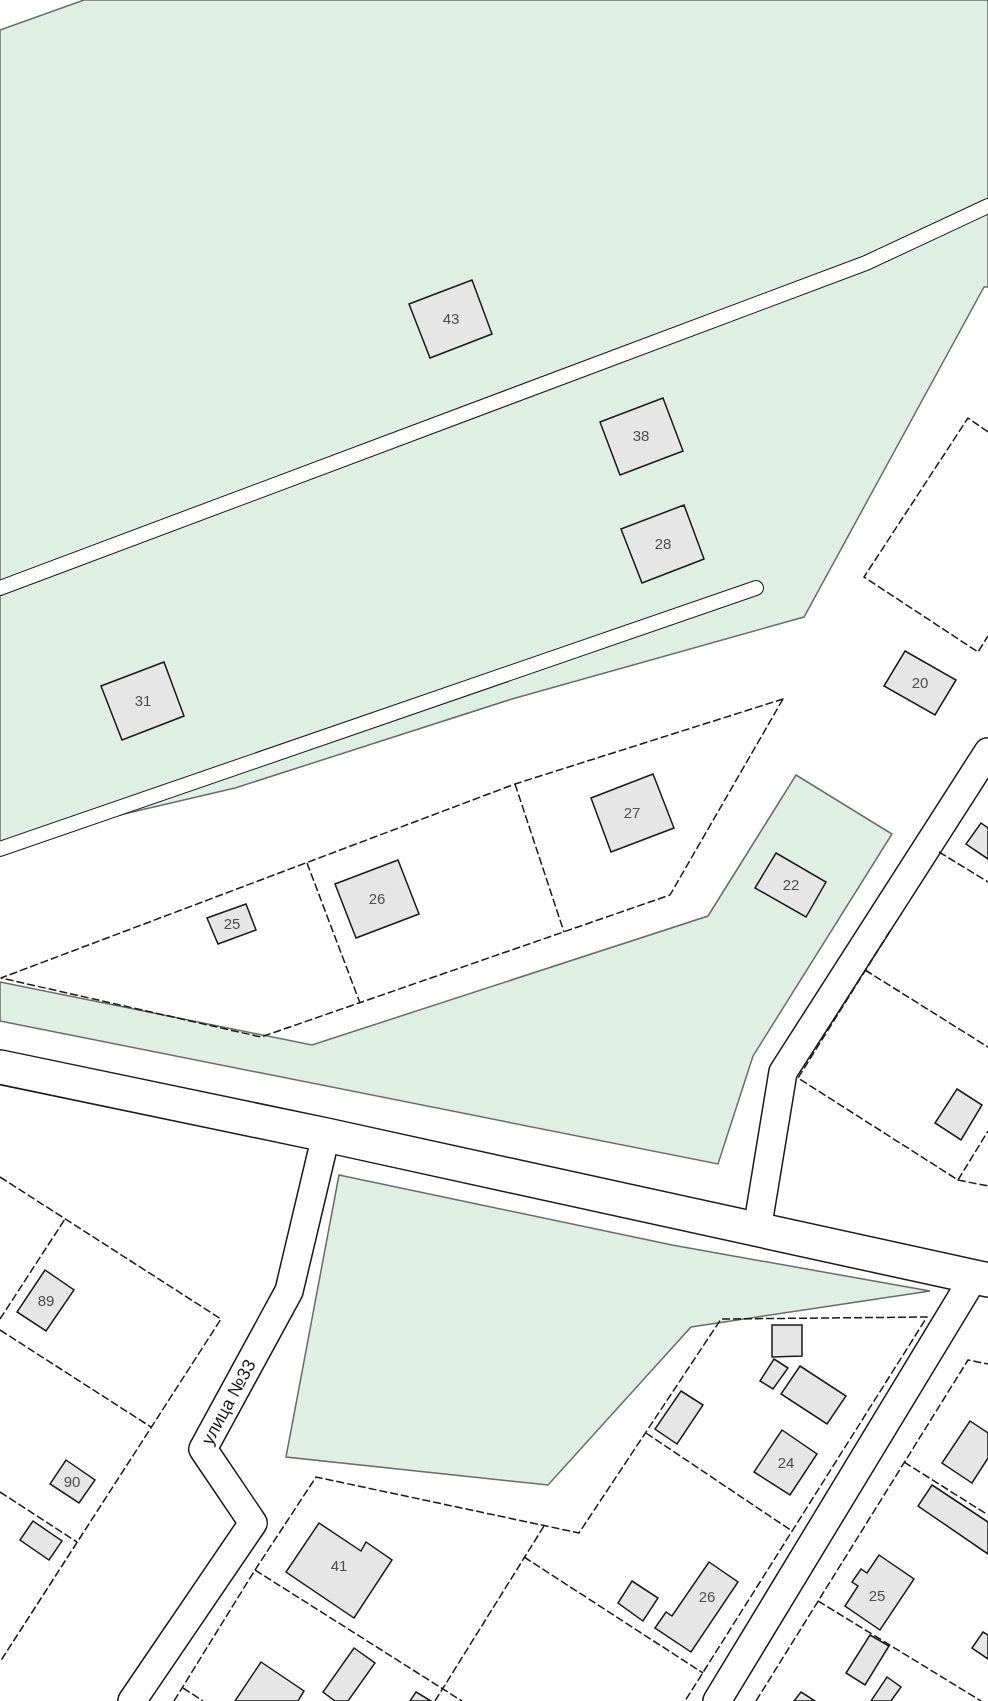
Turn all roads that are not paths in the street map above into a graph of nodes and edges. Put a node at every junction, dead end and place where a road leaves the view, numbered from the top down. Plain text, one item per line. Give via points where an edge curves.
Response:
1 (988, 206) edge
2 (0, 588) edge
3 (756, 588) dead end
4 (988, 753) edge
5 (0, 849) edge
6 (0, 1066) edge
7 (326, 1135) junction
8 (757, 1230) junction
9 (981, 1279) edge
10 (132, 1701) edge
11 (717, 1701) edge

1 - 2 lane via 866,263
3 - 5 lane
4 - 8 street via 783,1072
6 - 7 main road
7 - 8 main road
7 - 10 street, улица №33 via 289,1291 203,1449 253,1523
8 - 9 main road
9 - 11 street

